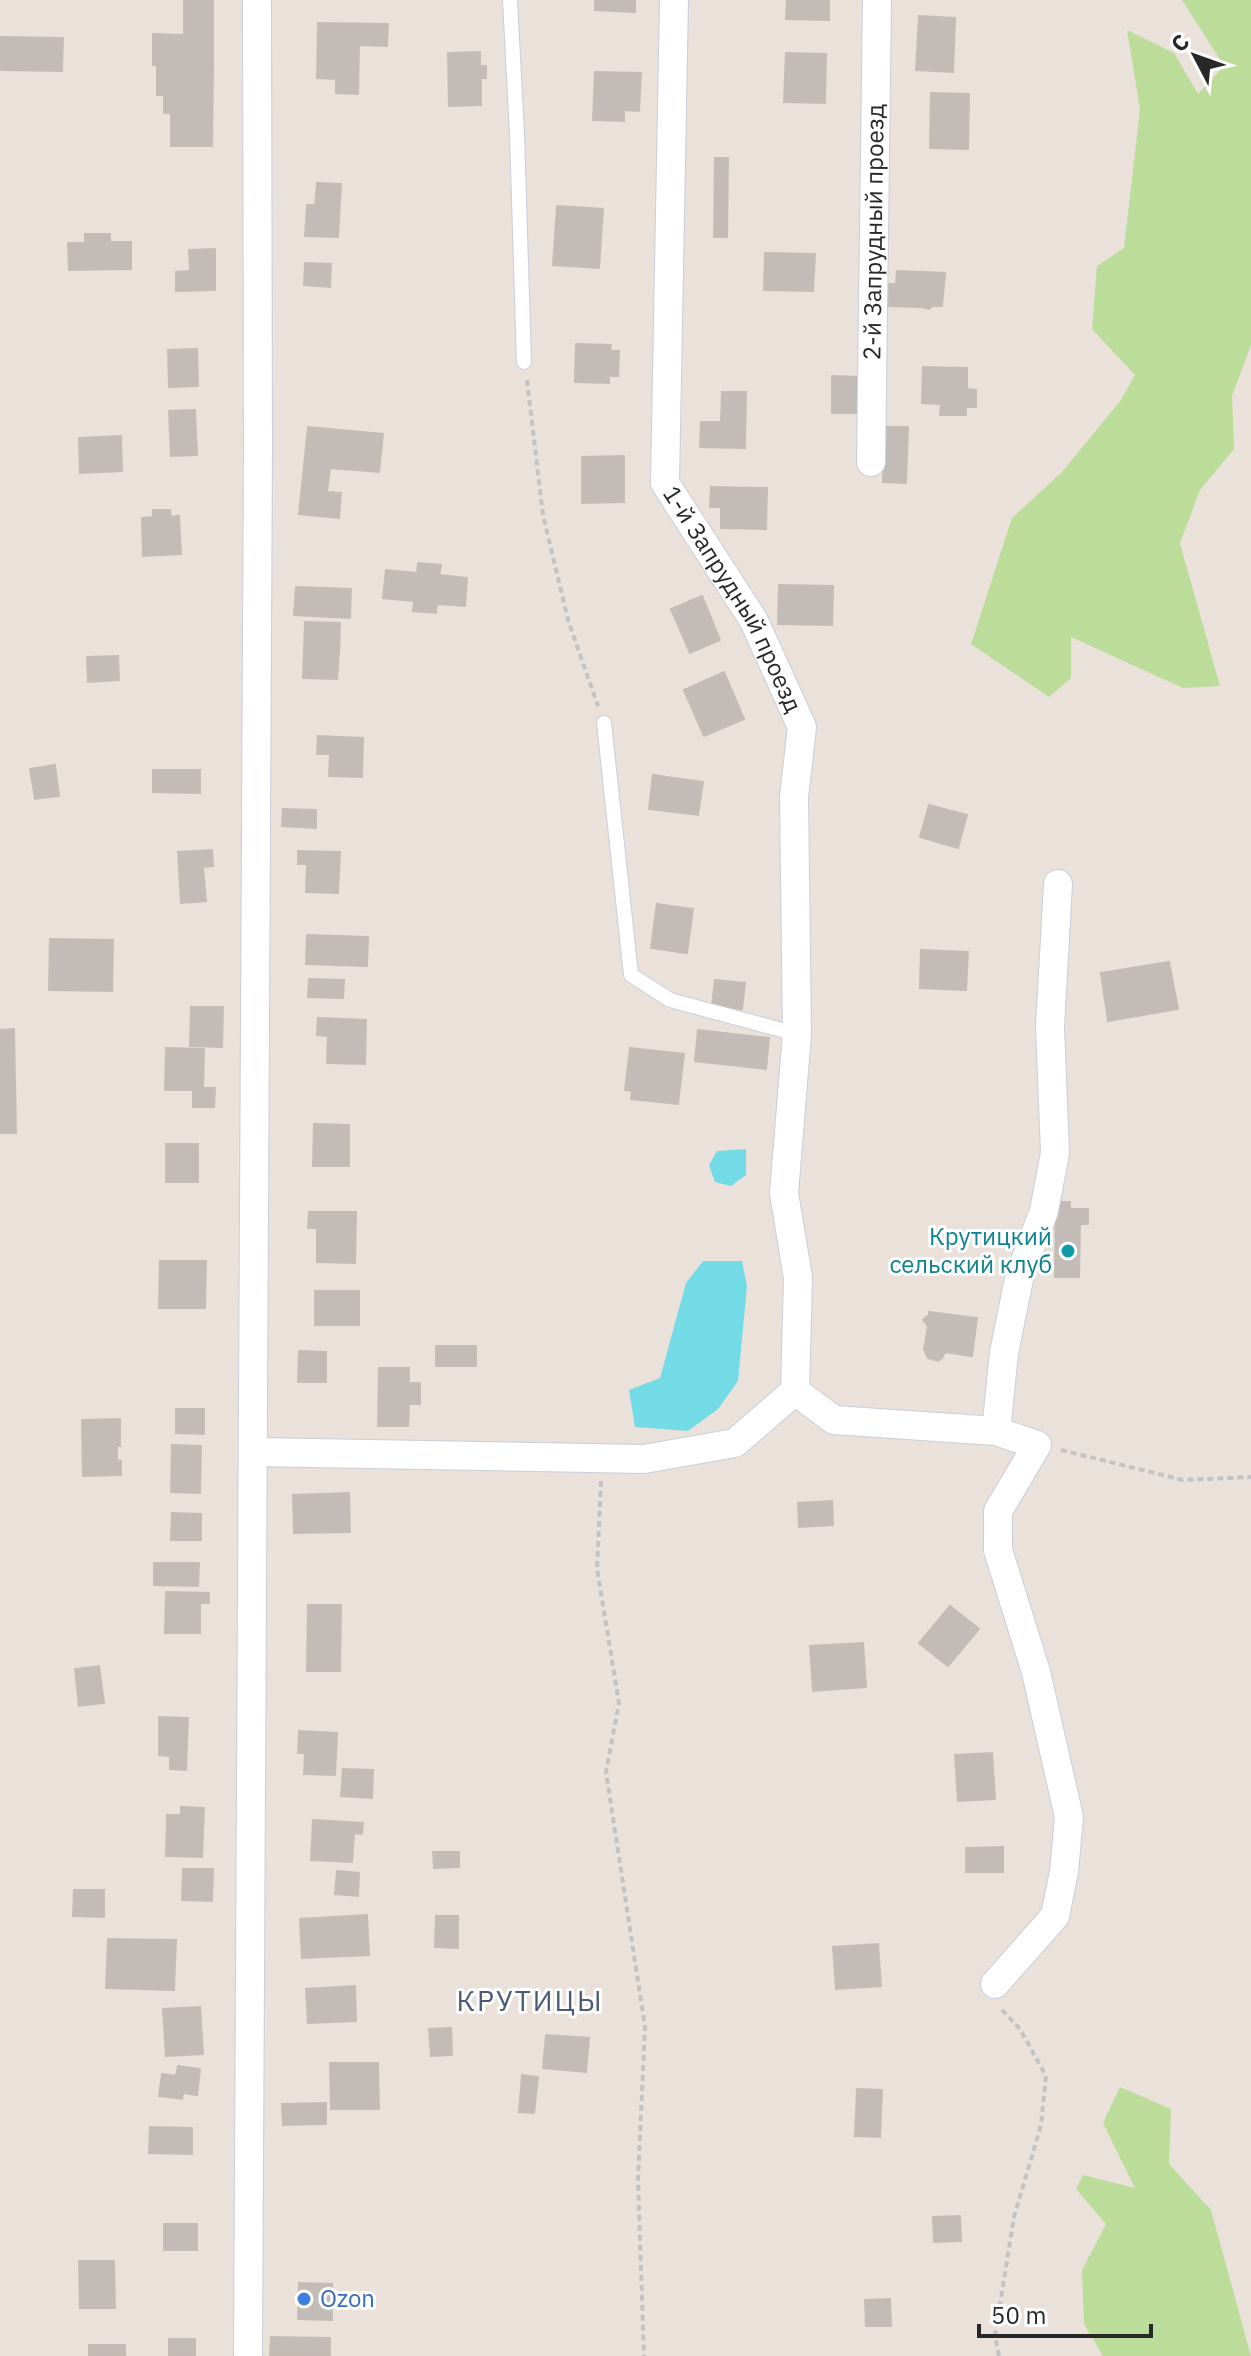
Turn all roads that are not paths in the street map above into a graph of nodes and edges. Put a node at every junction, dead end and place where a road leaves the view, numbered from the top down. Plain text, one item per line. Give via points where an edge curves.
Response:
1 (257, 0) edge
2 (510, 0) edge
3 (674, 0) edge
4 (877, 0) edge
5 (524, 362) road end
6 (871, 462) dead end
7 (604, 723) road end
8 (1058, 884) dead end
9 (797, 1034) junction
10 (795, 1391) junction
11 (996, 1431) junction
12 (253, 1452) junction
13 (995, 1984) road end
14 (248, 2356) edge

1 - 12 street
2 - 5 lane
3 - 9 street, 1-й Запрудный проезд via 665,483 754,621 802,727 794,797
4 - 6 street, 2-й Запрудный проезд
7 - 9 lane via 631,975 670,1000
8 - 11 street via 1050,1027 1055,1153 1044,1211 1020,1274
9 - 10 street, 1-й Запрудный проезд via 784,1193 798,1278
10 - 11 street via 834,1420
10 - 12 street via 735,1443 644,1459
11 - 13 street via 1037,1445 998,1511 998,1550 1036,1672 1069,1817 1055,1916
12 - 14 street

